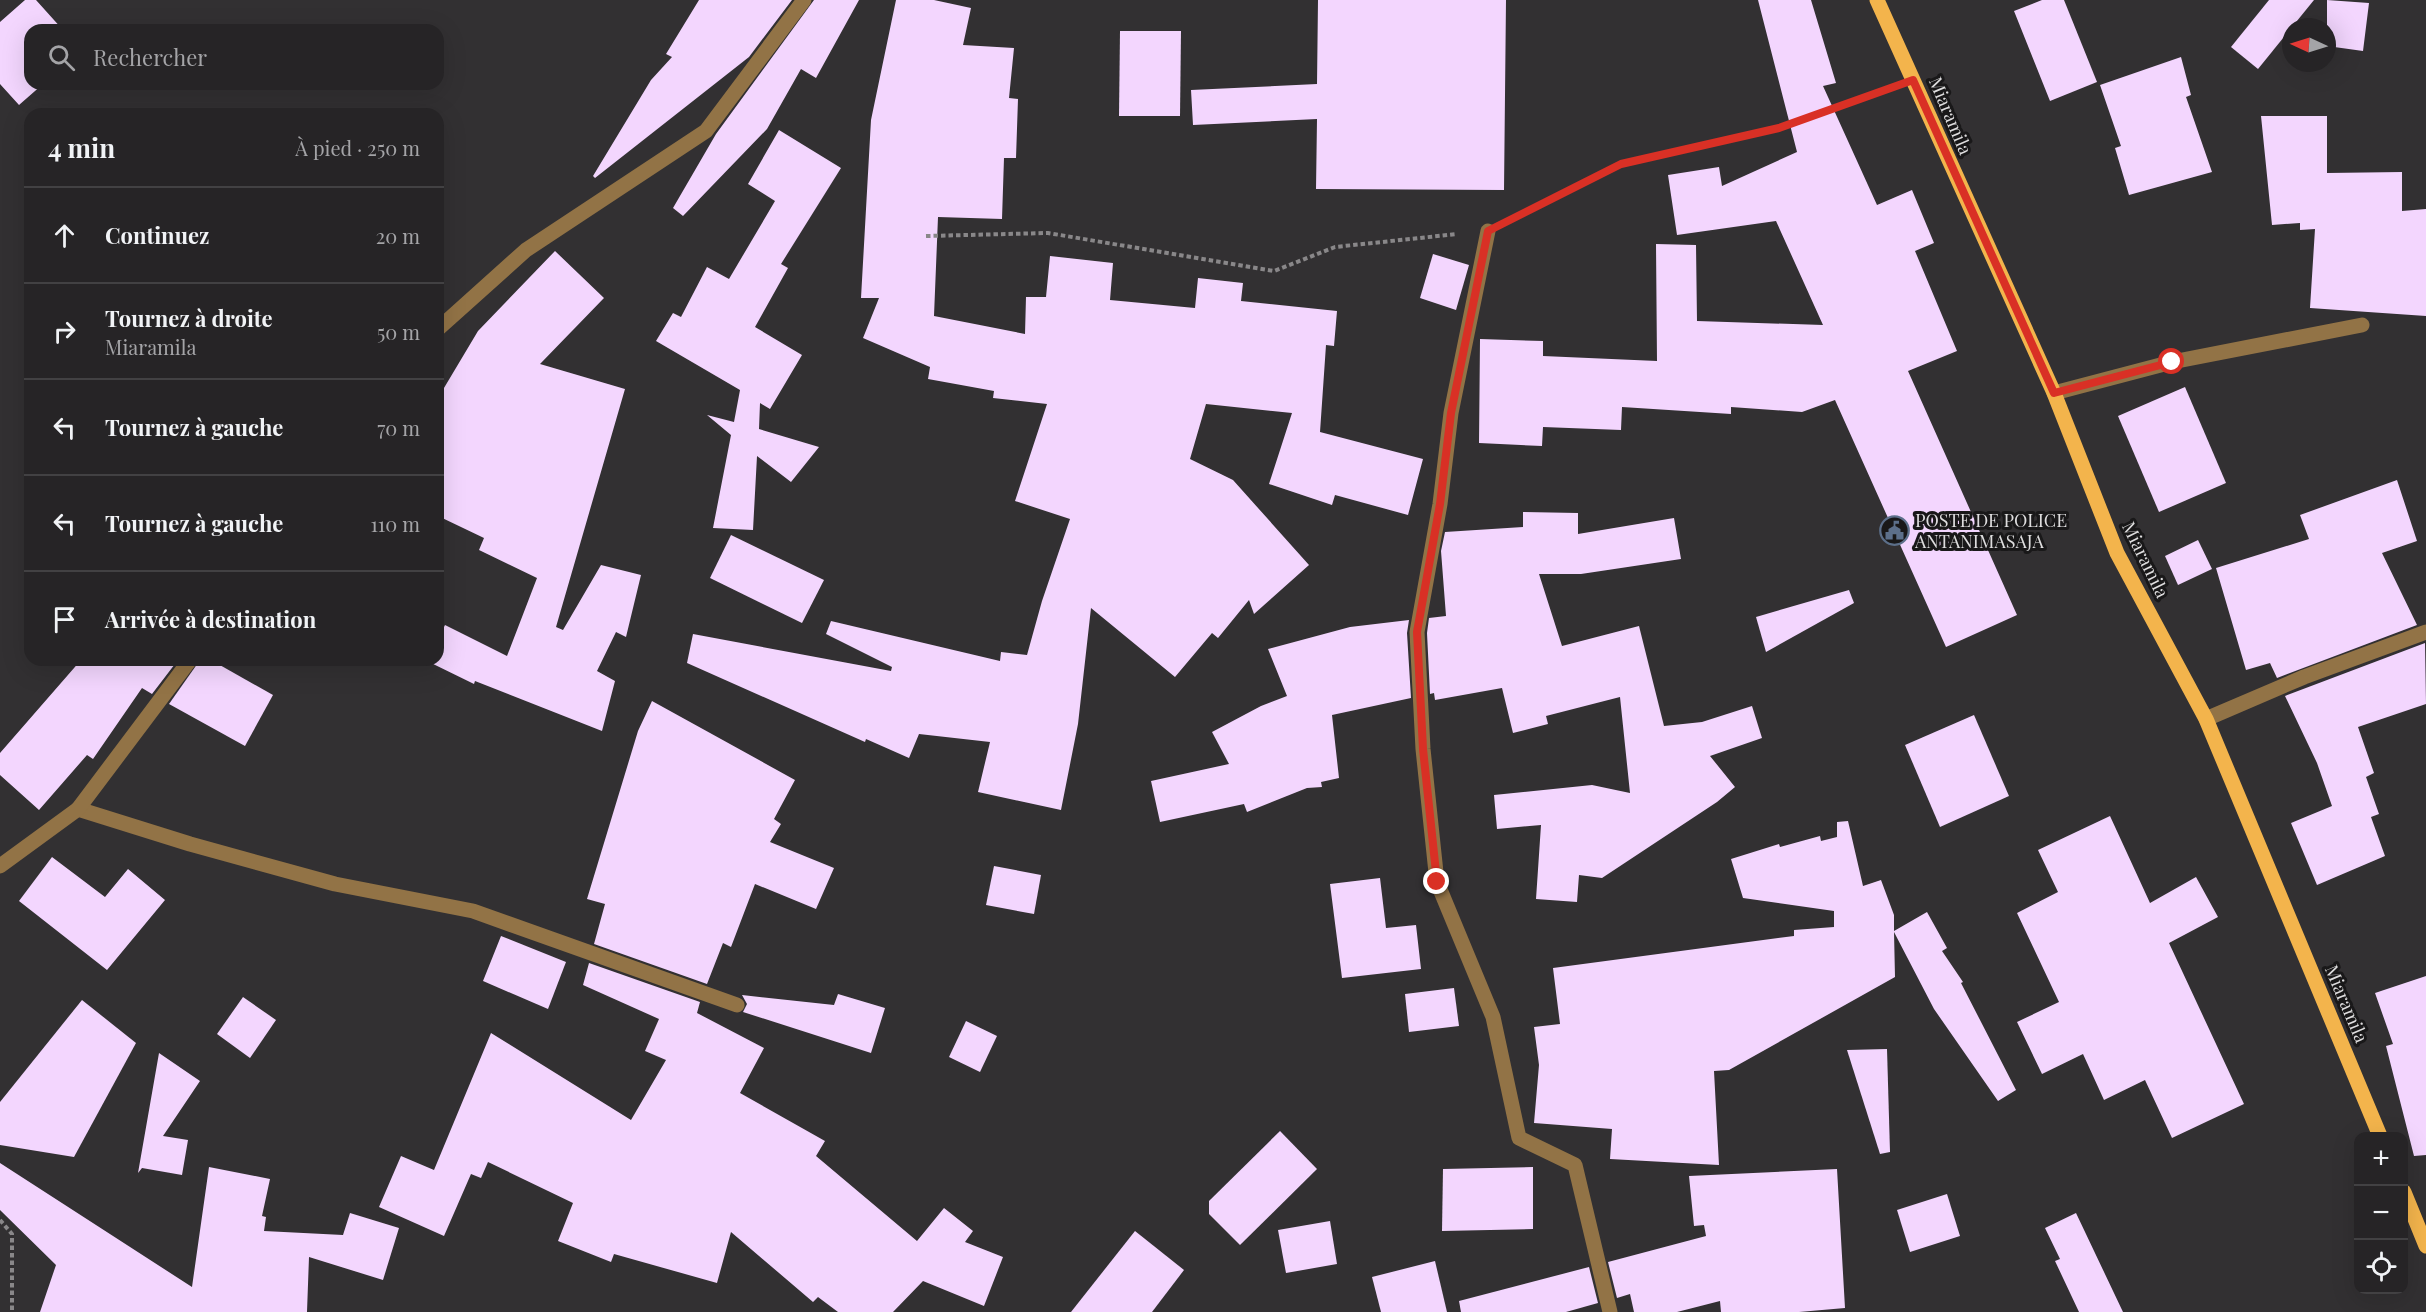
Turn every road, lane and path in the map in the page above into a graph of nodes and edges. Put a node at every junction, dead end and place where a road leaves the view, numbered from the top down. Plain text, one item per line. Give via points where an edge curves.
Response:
1 (804, 0) edge
2 (1877, 0) edge
3 (1913, 80) junction
4 (1488, 231) junction
5 (926, 236) dead end
6 (444, 323) edge
7 (2362, 325) dead end
8 (2054, 393) junction
9 (2426, 632) edge
10 (185, 666) edge
11 (2206, 719) junction
12 (78, 809) junction
13 (0, 866) edge
14 (737, 1005) dead end
15 (2378, 1132) edge
16 (2408, 1204) edge
17 (0, 1220) edge
18 (2426, 1246) edge
19 (12, 1312) edge
20 (1610, 1312) edge

1 - 6 street via 706,131 526,250
2 - 3 main road, Miaramila
3 - 4 path via 1779,128 1621,164
3 - 8 main road, Miaramila
4 - 5 path via 1335,246 1274,271 1048,232
4 - 20 street via 1451,413 1440,504 1417,632 1423,749 1437,882 1493,1017 1519,1138 1575,1165
7 - 8 street via 2172,362
8 - 11 main road, Miaramila via 2117,553
9 - 11 street via 2304,677
10 - 12 street
11 - 15 main road, Miaramila
12 - 13 street
12 - 14 street via 335,884 472,911
16 - 18 main road
17 - 19 path via 12,1234

